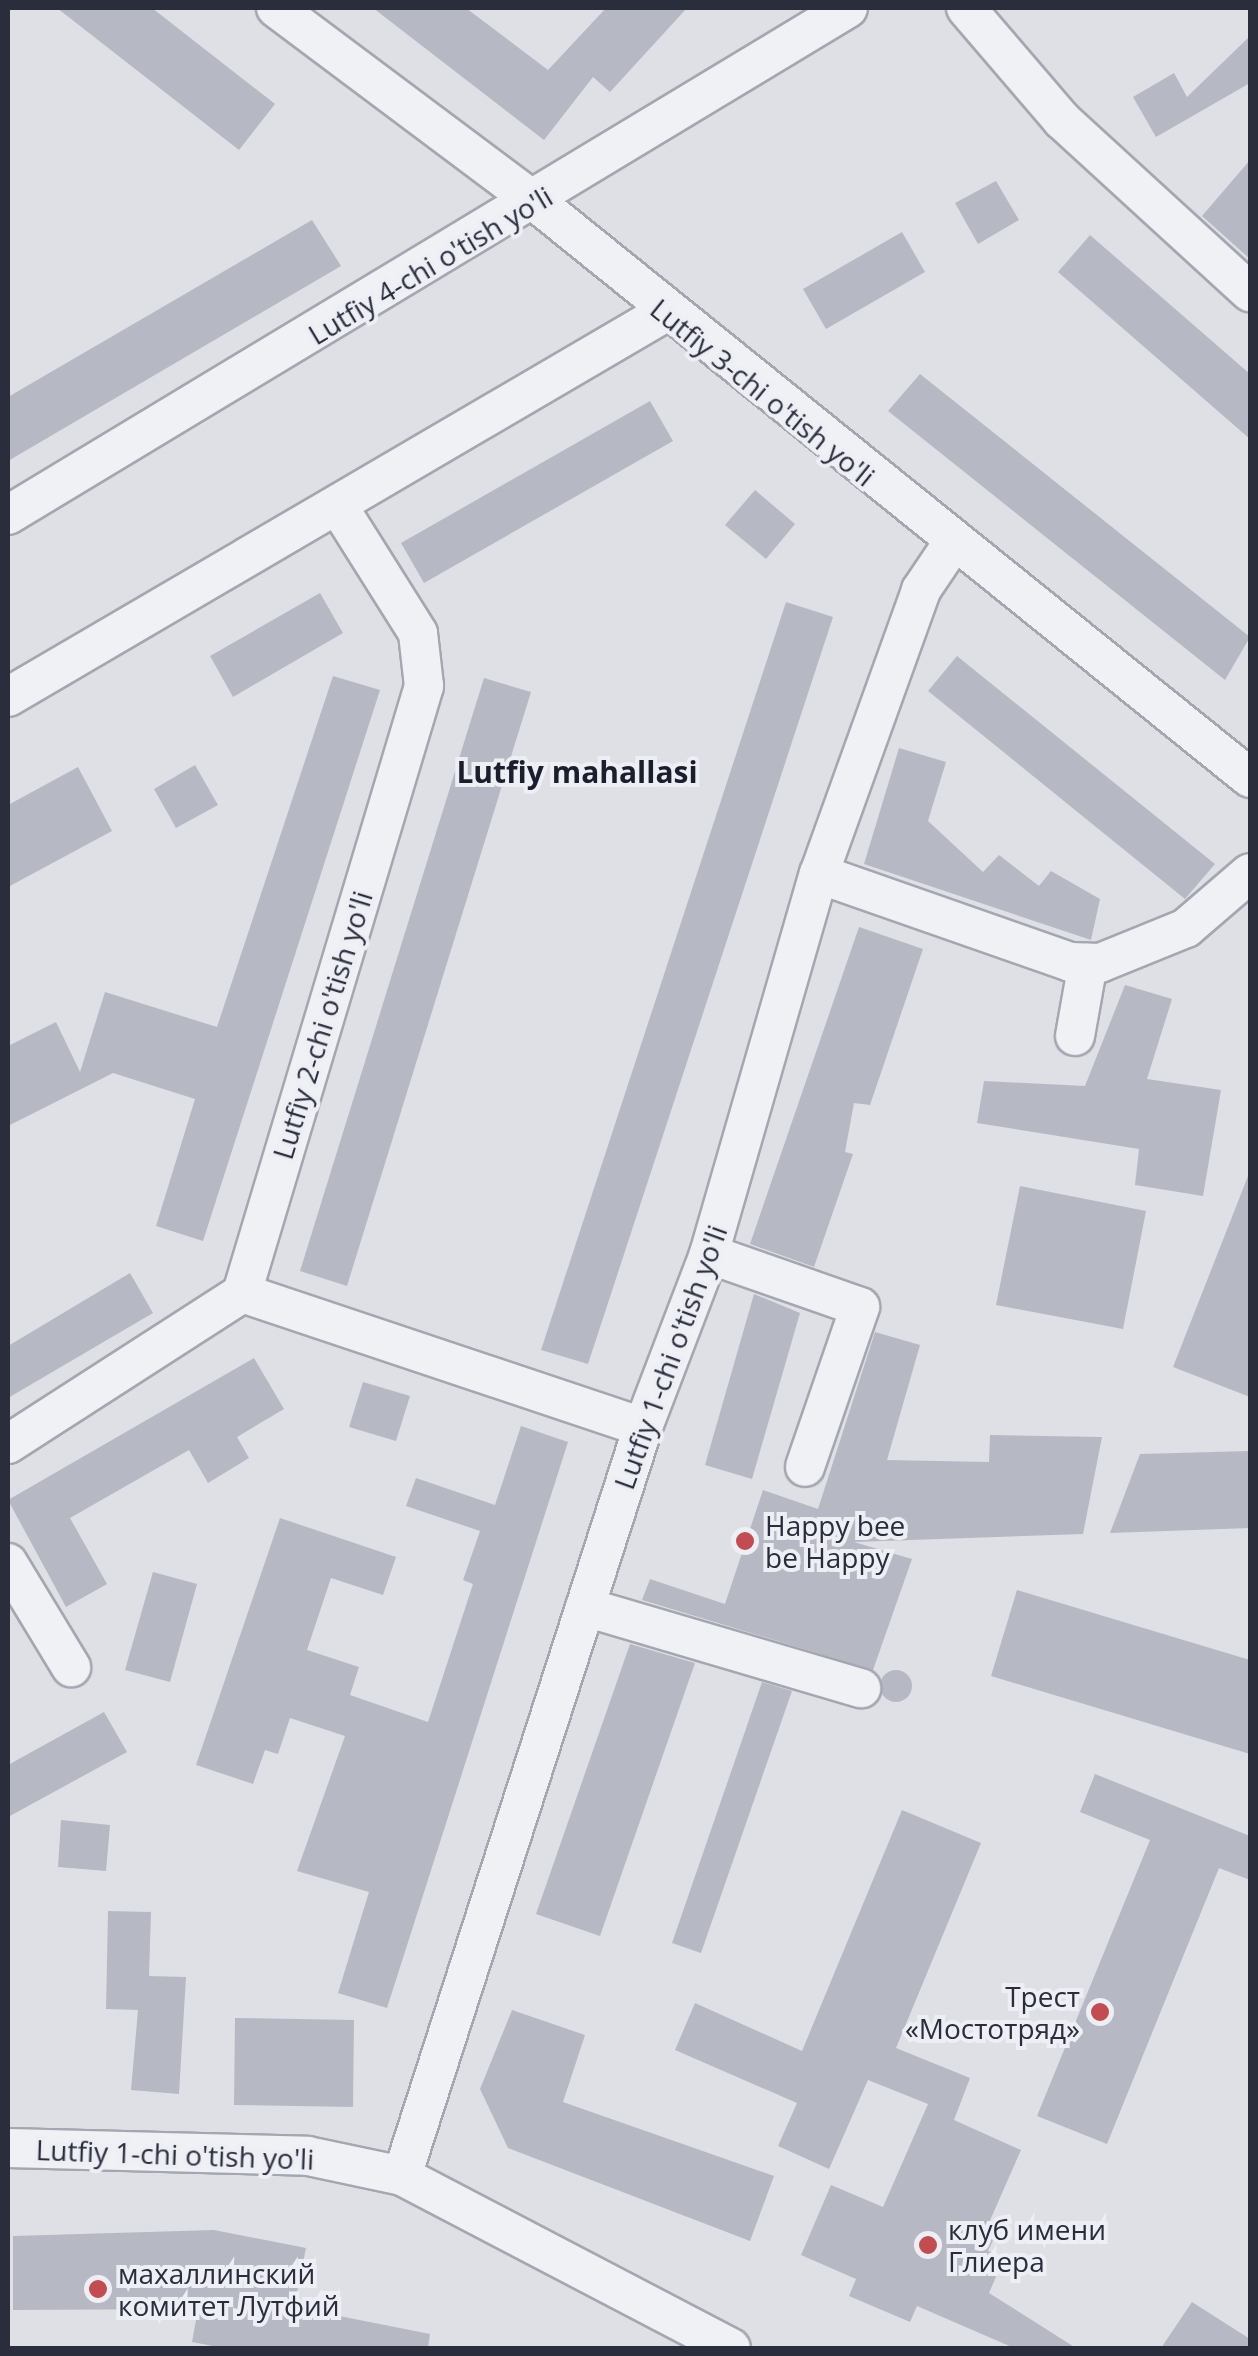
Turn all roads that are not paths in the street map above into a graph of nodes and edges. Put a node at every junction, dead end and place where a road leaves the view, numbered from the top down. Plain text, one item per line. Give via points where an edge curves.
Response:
1 (276, 8) edge
2 (848, 8) edge
3 (966, 8) edge
4 (537, 203) junction
5 (1250, 292) edge
6 (664, 313) junction
7 (338, 506) junction
8 (8, 515) edge
9 (952, 544) junction
10 (8, 697) edge
11 (1250, 778) edge
12 (1250, 872) edge
13 (819, 874) junction
14 (1088, 962) junction
15 (1074, 1036) dead end
16 (709, 1254) junction
17 (242, 1292) junction
18 (643, 1427) junction
19 (8, 1444) edge
20 (804, 1467) dead end
21 (8, 1563) edge
22 (585, 1606) junction
23 (71, 1667) dead end
24 (861, 1688) dead end
25 (8, 2148) edge
26 (402, 2176) junction
27 (731, 2348) edge

1 - 4 street, Lutfiy 3-chi o'tish yo'li
2 - 4 street, Lutfiy 4-chi o'tish yo'li
3 - 5 street via 1062,120
4 - 6 street, Lutfiy 3-chi o'tish yo'li
4 - 8 street, Lutfiy 4-chi o'tish yo'li
6 - 7 street
6 - 9 street, Lutfiy 3-chi o'tish yo'li
7 - 10 street
7 - 17 street, Lutfiy 2-chi o'tish yo'li via 418,633 424,686
9 - 11 street, Lutfiy 3-chi o'tish yo'li
9 - 13 street, Lutfiy 1-chi o'tish yo'li via 921,590
12 - 14 street via 1186,928 1127,958
13 - 14 street
13 - 16 street, Lutfiy 1-chi o'tish yo'li
14 - 15 street
16 - 18 street, Lutfiy 1-chi o'tish yo'li
16 - 20 street via 860,1306
17 - 18 street
17 - 19 street
18 - 22 street, Lutfiy 1-chi o'tish yo'li
21 - 23 street
22 - 24 street
22 - 26 street, Lutfiy 1-chi o'tish yo'li
25 - 26 street, Lutfiy 1-chi o'tish yo'li via 308,2156
26 - 27 street, Lutfiy 1-chi o'tish yo'li

